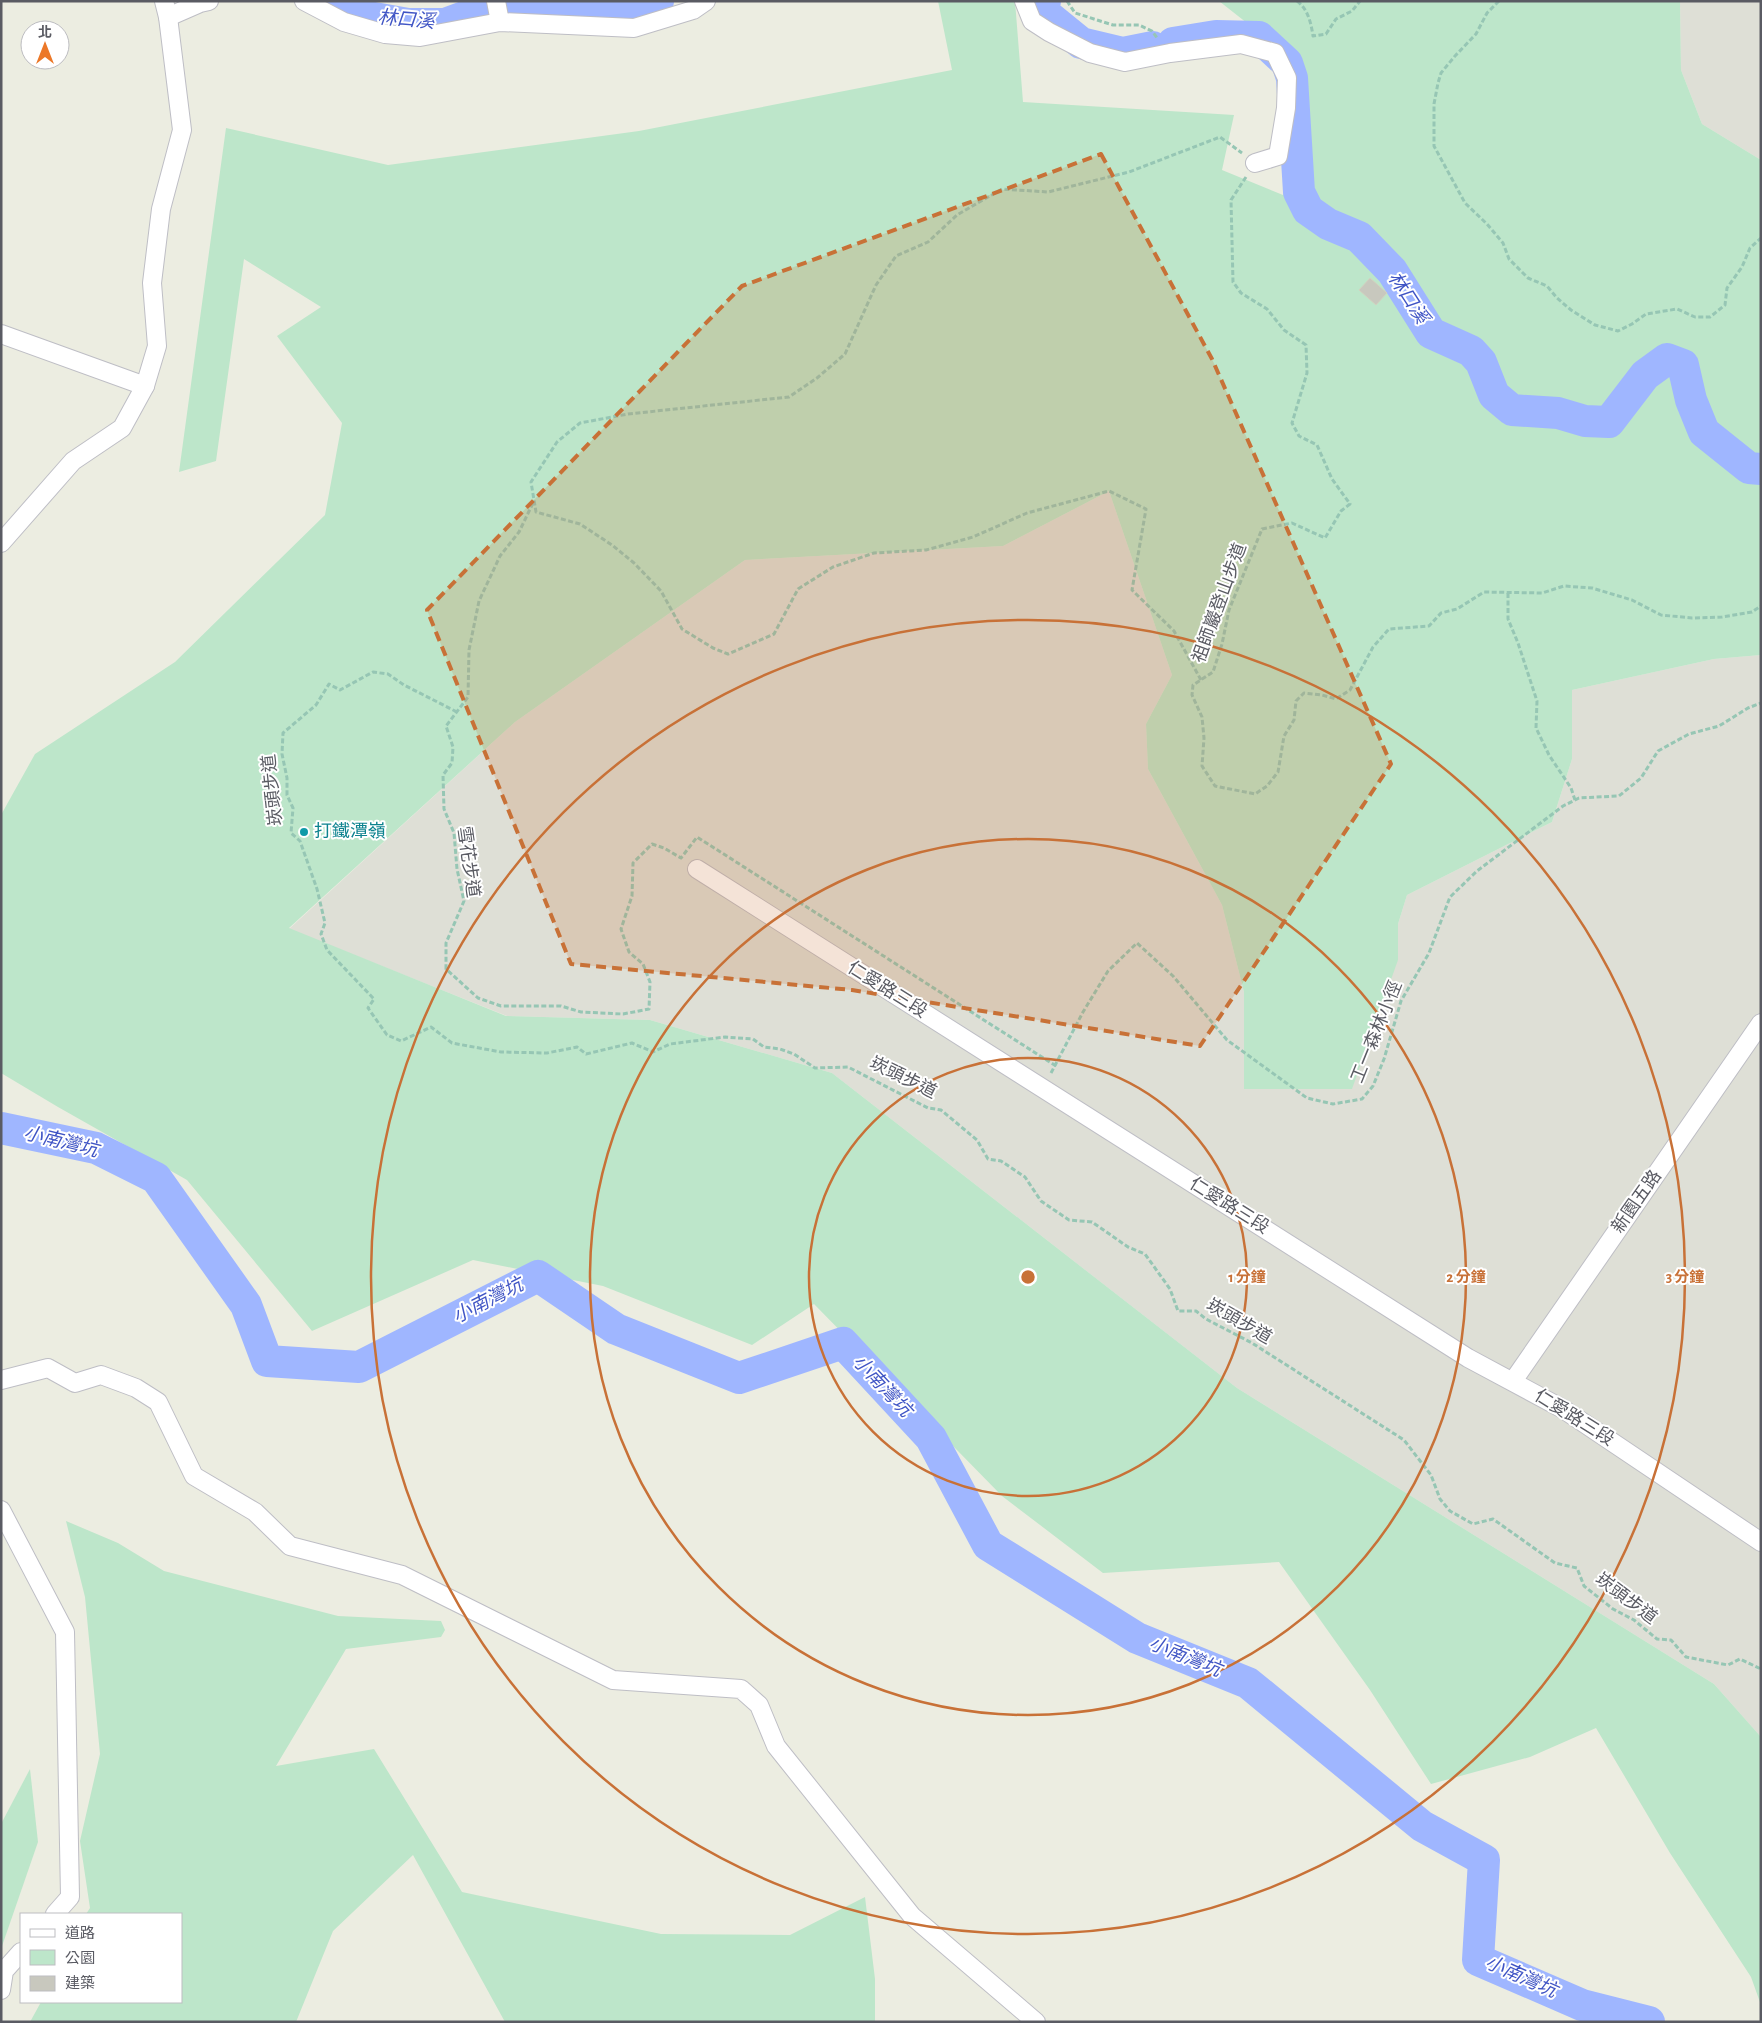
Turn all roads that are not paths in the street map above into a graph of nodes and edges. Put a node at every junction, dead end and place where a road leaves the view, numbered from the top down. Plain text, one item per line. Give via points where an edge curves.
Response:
1 (209, 1) edge
2 (304, 1) edge
3 (496, 1) edge
4 (706, 1) edge
5 (1024, 1) edge
6 (166, 9) edge
7 (500, 22) junction
8 (1256, 163) road end
9 (1, 334) edge
10 (145, 386) junction
11 (1, 543) edge
12 (697, 870) dead end
13 (1761, 1023) edge
14 (1, 1380) edge
15 (1513, 1381) junction
16 (1, 1510) edge
17 (1761, 1542) edge
18 (56, 1913) edge
19 (20, 1953) edge
20 (1, 1990) edge
21 (1036, 2022) edge

1 - 6 street
2 - 7 street via 344,22 385,34 420,37
3 - 7 street
4 - 7 street via 694,10 634,28
5 - 8 street via 1032,21 1090,53 1125,62 1241,44 1274,53 1287,78 1286,108 1278,156
6 - 10 street via 182,130 161,209 152,283 157,346
9 - 10 street
10 - 11 street via 122,428 73,461
12 - 15 street, 仁愛路三段 via 1468,1358
13 - 15 street, 新園五路
14 - 21 street via 48,1368 75,1383 101,1375 136,1388 158,1402 194,1476 255,1512 290,1546 402,1575 613,1680 741,1689 759,1705 776,1746 912,1916
15 - 17 street, 仁愛路三段 via 1562,1409
16 - 18 street via 65,1632 70,1898
19 - 20 street via 4,1971

